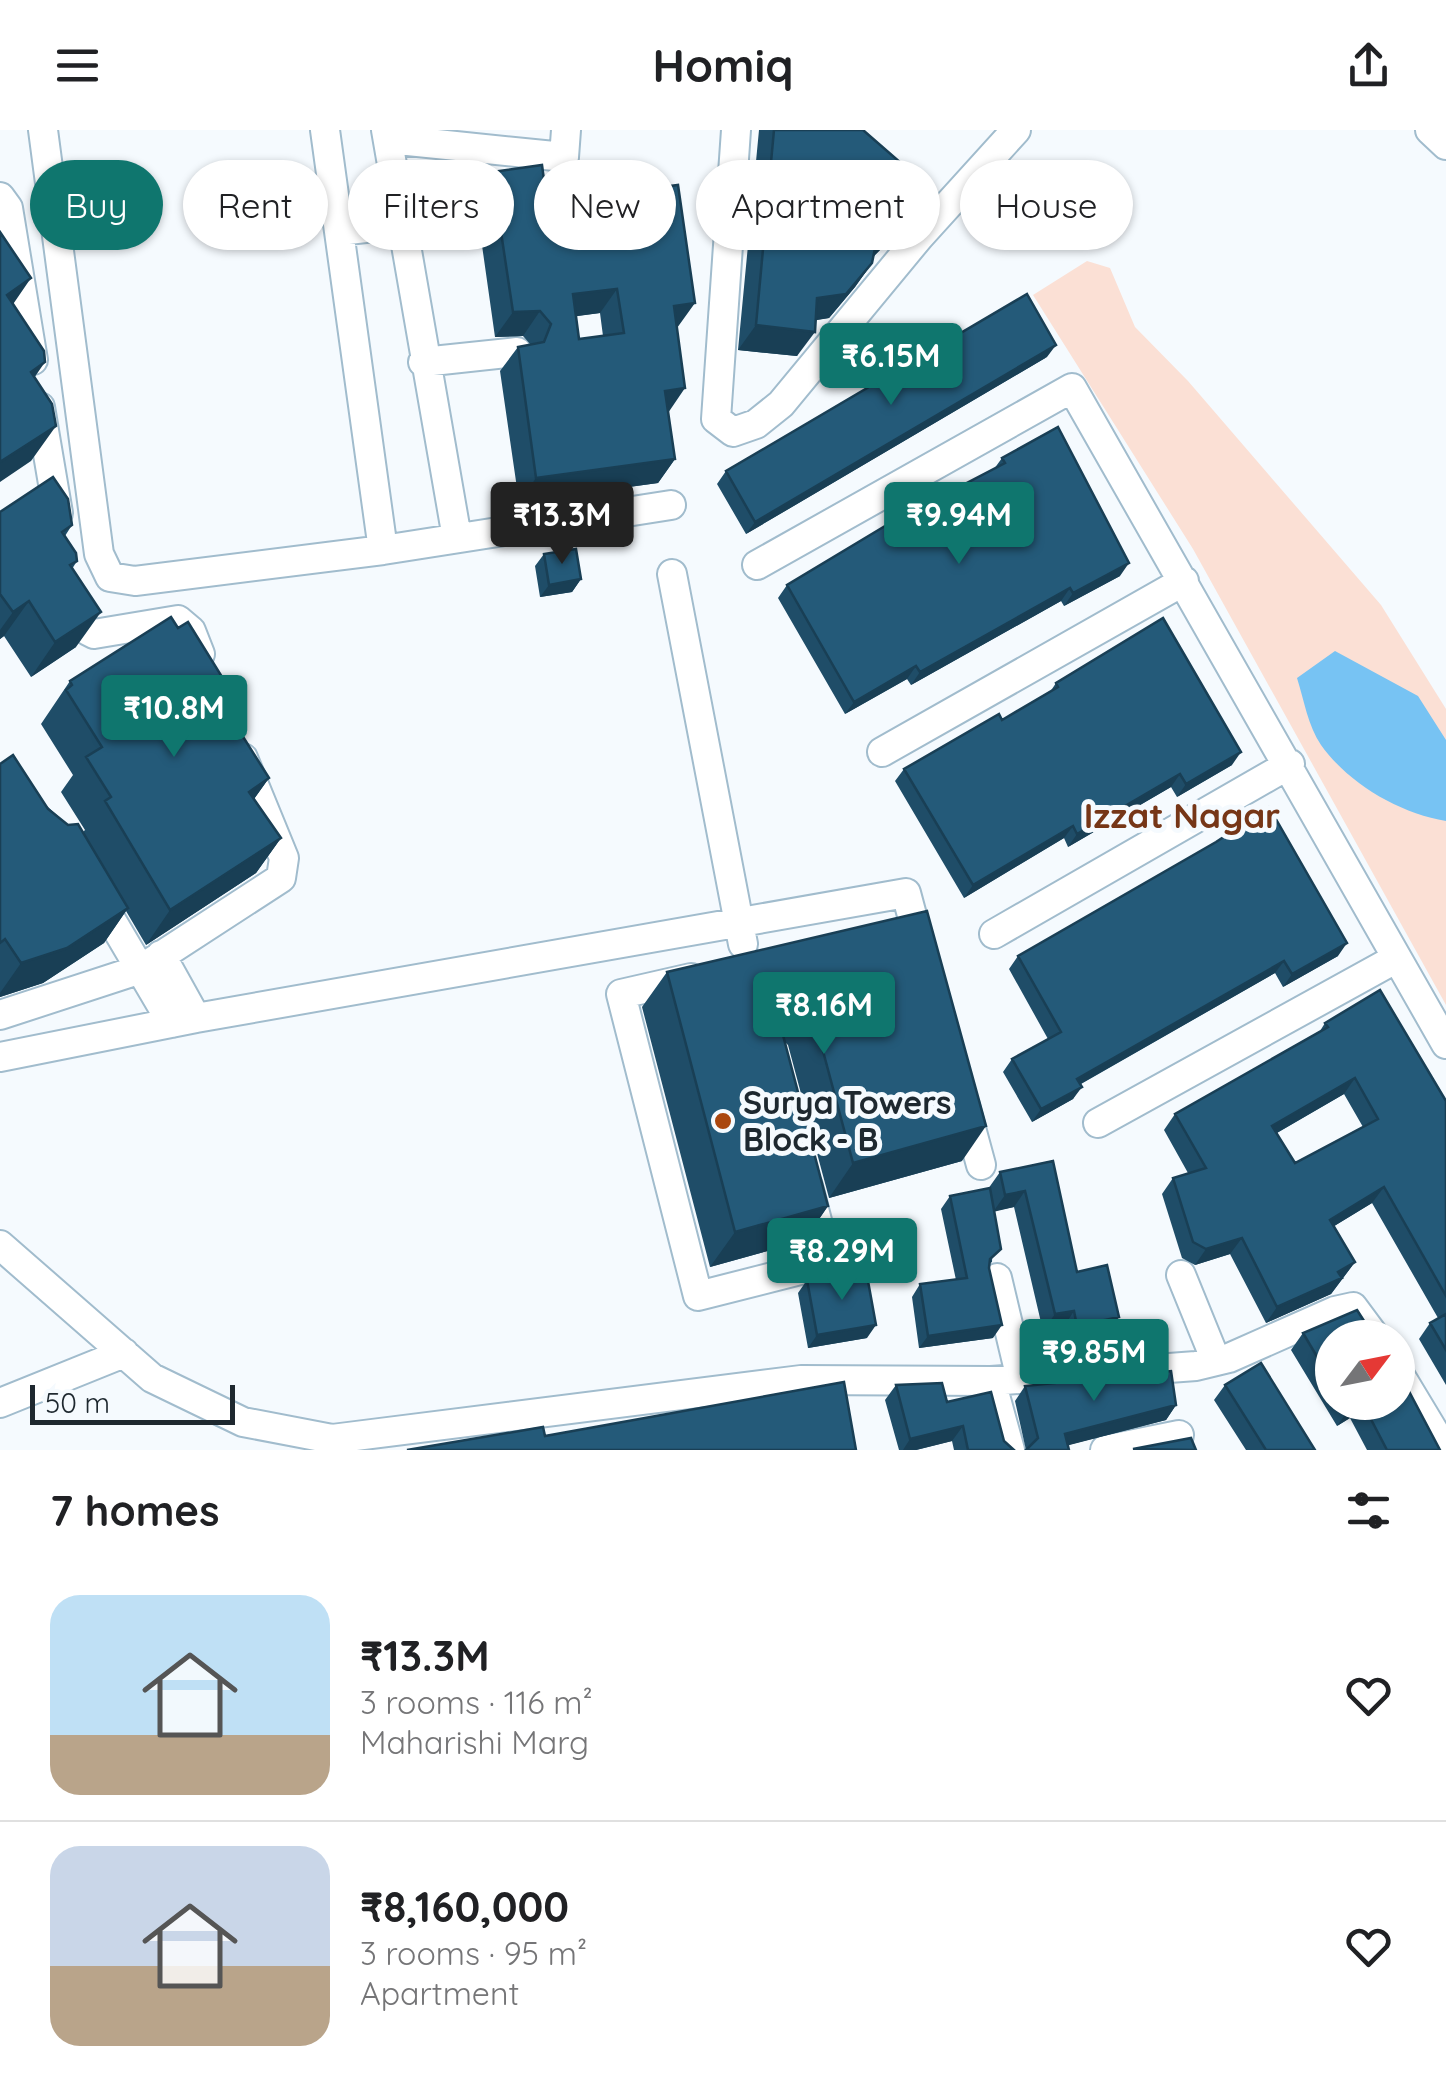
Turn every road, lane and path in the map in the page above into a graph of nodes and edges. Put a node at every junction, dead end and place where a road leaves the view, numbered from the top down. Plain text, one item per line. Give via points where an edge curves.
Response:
1 (43, 130) edge
2 (325, 130) edge
3 (566, 130) edge
4 (736, 130) edge
5 (1016, 130) edge
6 (1430, 130) edge
7 (387, 134) edge
8 (1446, 144) edge
9 (391, 160) edge
10 (0, 197) edge
11 (348, 231) edge
12 (339, 232) junction
13 (404, 250) edge
14 (517, 352) edge
15 (423, 362) junction
16 (671, 504) dead end
17 (457, 538) junction
18 (62, 539) edge
19 (383, 550) junction
20 (758, 565) dead end
21 (672, 574) dead end
22 (68, 578) edge
23 (1184, 581) junction
24 (212, 683) edge
25 (234, 736) edge
26 (882, 752) dead end
27 (1290, 764) junction
28 (85, 876) edge
29 (994, 934) dead end
30 (750, 942) junction
31 (1397, 958) junction
32 (151, 962) junction
33 (930, 980) edge
34 (0, 1015) edge
35 (184, 1020) junction
36 (1446, 1044) edge
37 (0, 1057) edge
38 (956, 1072) edge
39 (1098, 1123) dead end
40 (800, 1157) edge
41 (981, 1165) edge
42 (0, 1244) edge
43 (1181, 1276) dead end
44 (997, 1278) dead end
45 (1320, 1320) edge
46 (1363, 1320) edge
47 (1315, 1322) edge
48 (124, 1353) junction
49 (1216, 1361) junction
50 (1021, 1379) junction
51 (991, 1381) junction
52 (1415, 1401) edge
53 (0, 1403) edge
54 (1178, 1435) dead end
55 (333, 1444) edge
56 (1010, 1450) edge
57 (1105, 1450) edge
58 (1444, 1450) edge

1 - 19 street via 99,554 110,577 135,582
2 - 12 street
3 - 7 street via 564,157
4 - 5 street via 716,419 732,432 781,404
6 - 8 street
7 - 9 street
10 - 18 street via 8,208
11 - 12 street
12 - 19 street
13 - 15 street
14 - 15 street
15 - 17 street
16 - 17 street
17 - 19 street
20 - 23 street via 1072,388
21 - 30 street
22 - 24 street via 83,629 94,634 178,620 191,631
23 - 26 street
23 - 27 street
25 - 32 street via 285,868 281,878
27 - 29 street
27 - 31 street
28 - 32 street
30 - 33 street via 906,894 906,927
30 - 35 street
30 - 40 street via 721,971 621,994 698,1296 828,1262
31 - 36 street
31 - 39 street
32 - 34 street
32 - 35 street
35 - 37 street
38 - 41 street
42 - 48 street
43 - 49 street
44 - 50 street
45 - 46 street via 1353,1307
47 - 49 street
48 - 53 street
48 - 55 street via 152,1378 242,1422
49 - 50 street
50 - 51 street
51 - 55 street via 801,1380
51 - 56 street
52 - 58 street
54 - 57 street

